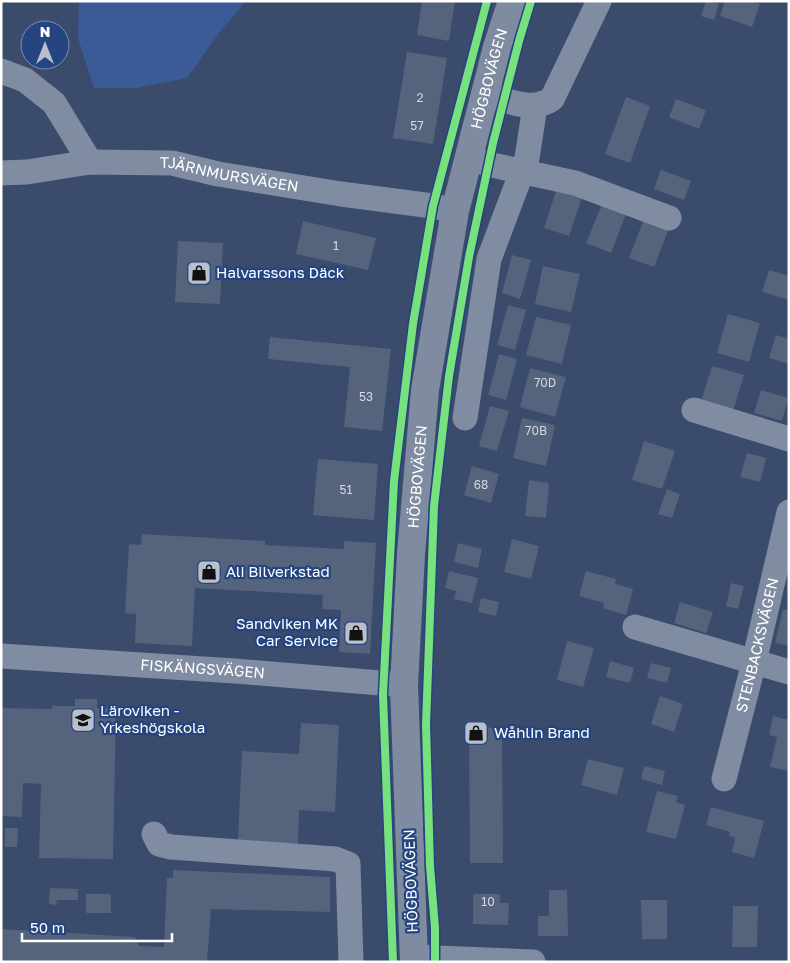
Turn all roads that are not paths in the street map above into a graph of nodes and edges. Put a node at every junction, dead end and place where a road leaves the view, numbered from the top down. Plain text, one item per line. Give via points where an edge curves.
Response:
1 (512, 1) edge
2 (599, 1) edge
3 (1, 71) edge
4 (485, 94) junction
5 (535, 106) junction
6 (468, 158) junction
7 (90, 162) junction
8 (522, 172) junction
9 (1, 173) edge
10 (455, 211) junction
11 (669, 218) dead end
12 (694, 410) dead end
13 (465, 418) dead end
14 (789, 439) edge
15 (789, 512) edge
16 (635, 627) dead end
17 (1, 656) edge
18 (754, 662) junction
19 (789, 672) edge
20 (404, 685) junction
21 (724, 779) dead end
22 (154, 834) dead end
23 (414, 959) edge
24 (493, 961) edge
25 (351, 962) edge
26 (533, 962) edge

1 - 4 main road, HÖGBOVÄGEN
2 - 5 street via 552,99
3 - 7 street via 25,80 54,103
4 - 5 street
4 - 6 main road, HÖGBOVÄGEN
5 - 8 street
6 - 8 street
6 - 10 main road, HÖGBOVÄGEN
7 - 9 street, TJÄRNMURSVÄGEN
7 - 10 street, TJÄRNMURSVÄGEN via 172,163 218,174
8 - 11 street via 575,184
8 - 13 street via 489,259
10 - 20 main road, HÖGBOVÄGEN via 425,390
12 - 14 street
15 - 18 street, STENBACKSVÄGEN
16 - 18 street
17 - 20 street, FISKÄNGSVÄGEN
18 - 19 street
18 - 21 street, STENBACKSVÄGEN
20 - 23 main road, HÖGBOVÄGEN
22 - 25 street via 159,844 171,847 335,859 348,864
23 - 24 street
24 - 26 street

